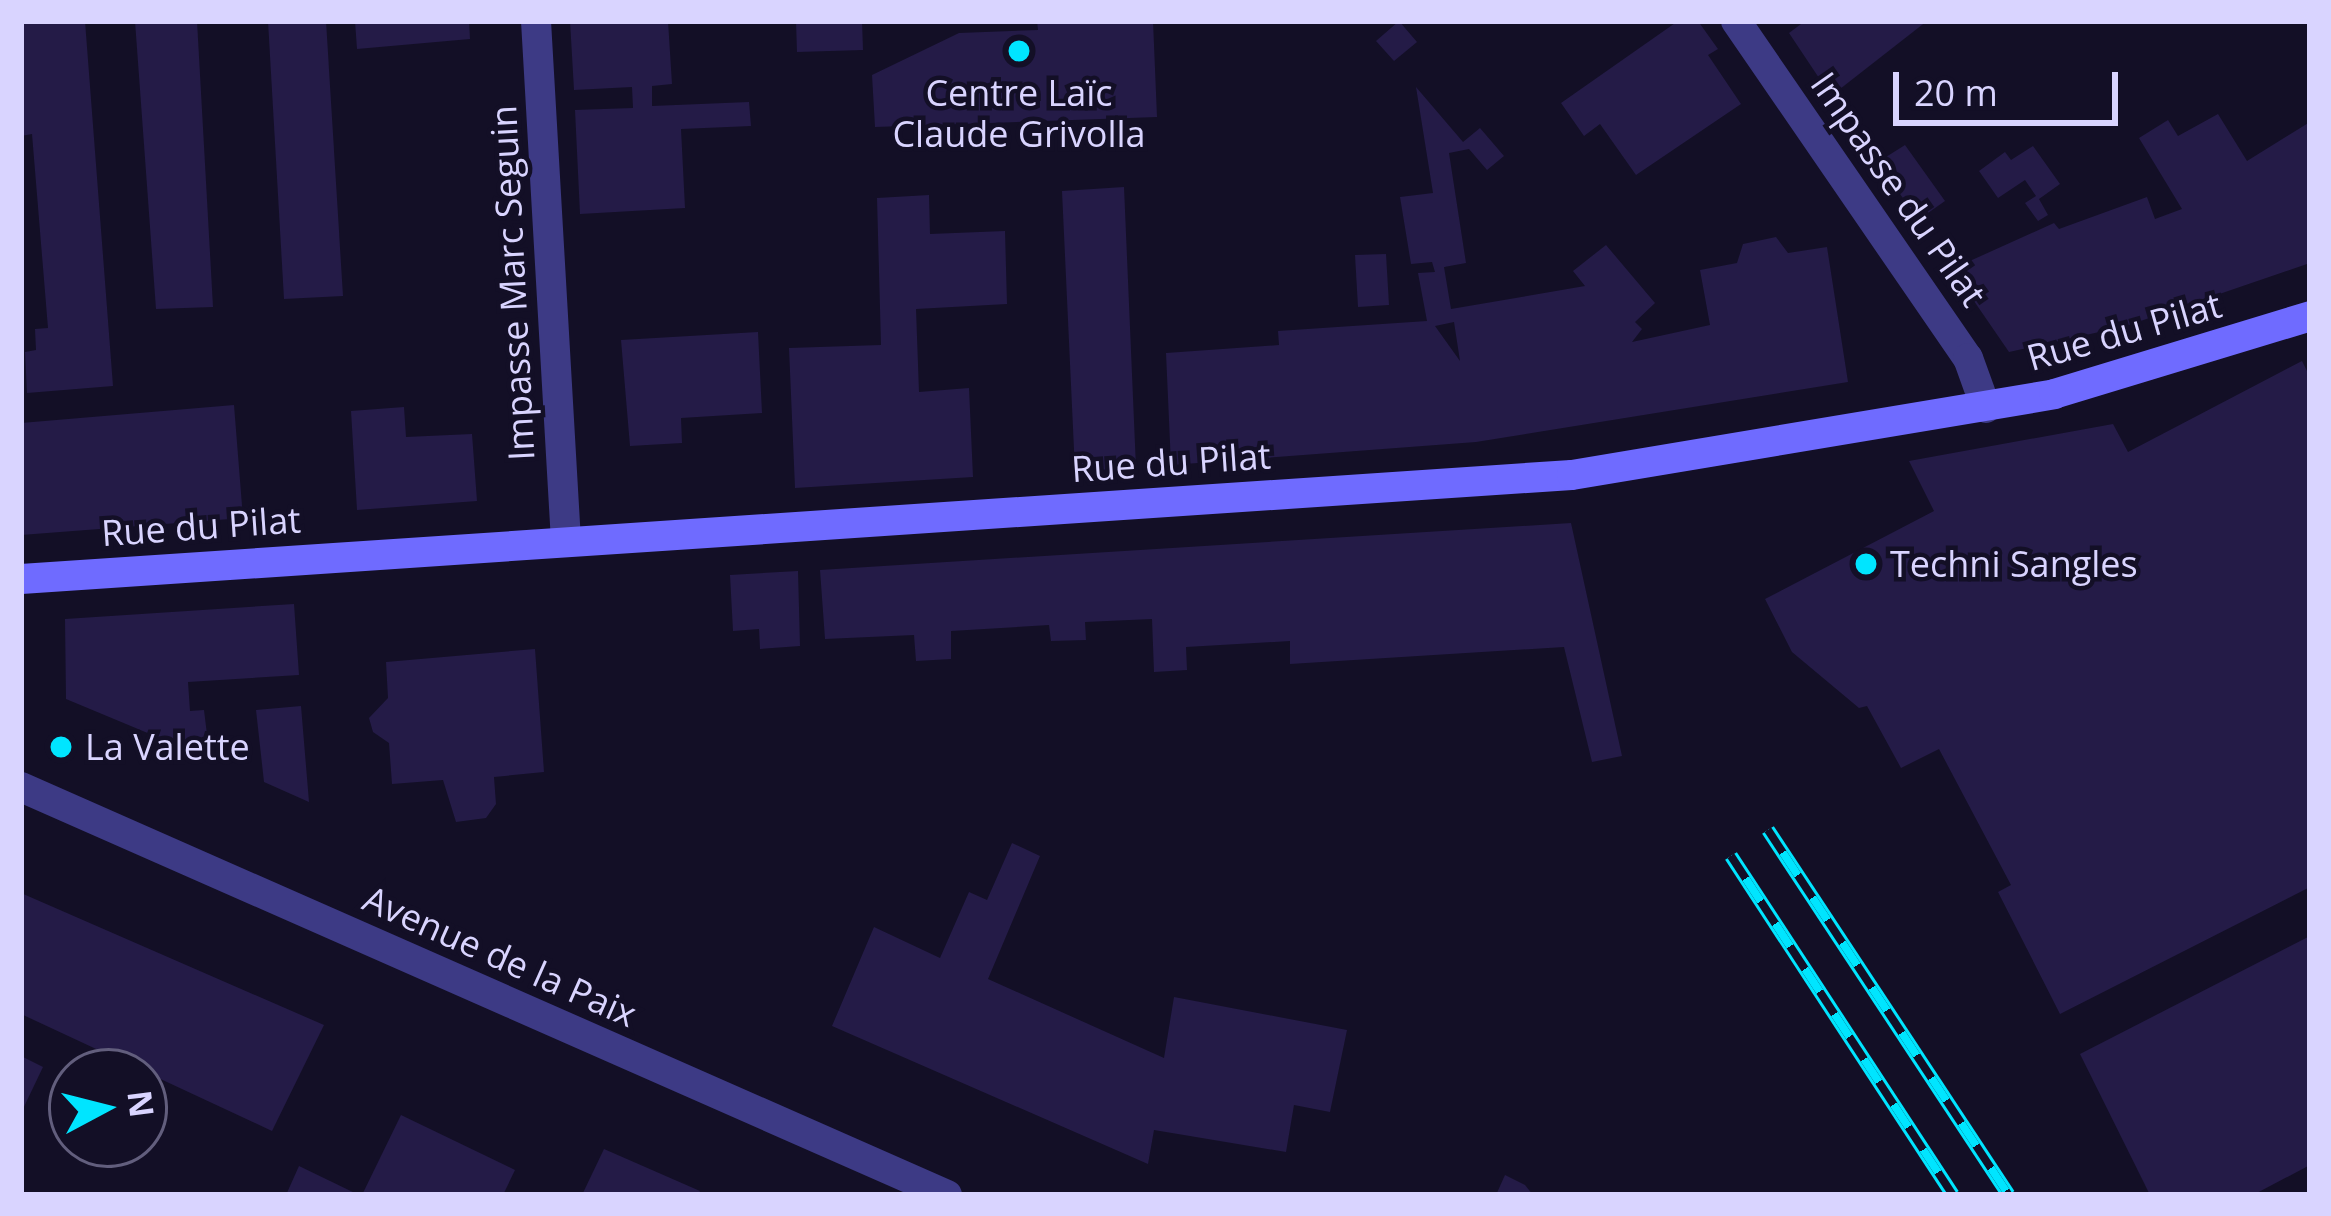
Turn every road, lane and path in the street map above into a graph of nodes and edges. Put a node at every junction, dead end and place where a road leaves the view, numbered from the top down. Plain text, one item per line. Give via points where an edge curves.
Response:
1 (536, 21) edge
2 (1736, 21) edge
3 (2310, 316) edge
4 (1986, 408) junction
5 (566, 541) junction
6 (21, 579) edge
7 (21, 788) edge
8 (947, 1195) edge

1 - 5 street, Impasse Marc Seguin
2 - 4 street, Impasse du Pilat via 1968,358
3 - 4 street, Rue du Pilat via 2129,376
4 - 5 street, Rue du Pilat via 1572,476
5 - 6 street, Rue du Pilat
7 - 8 street, Avenue de la Paix

